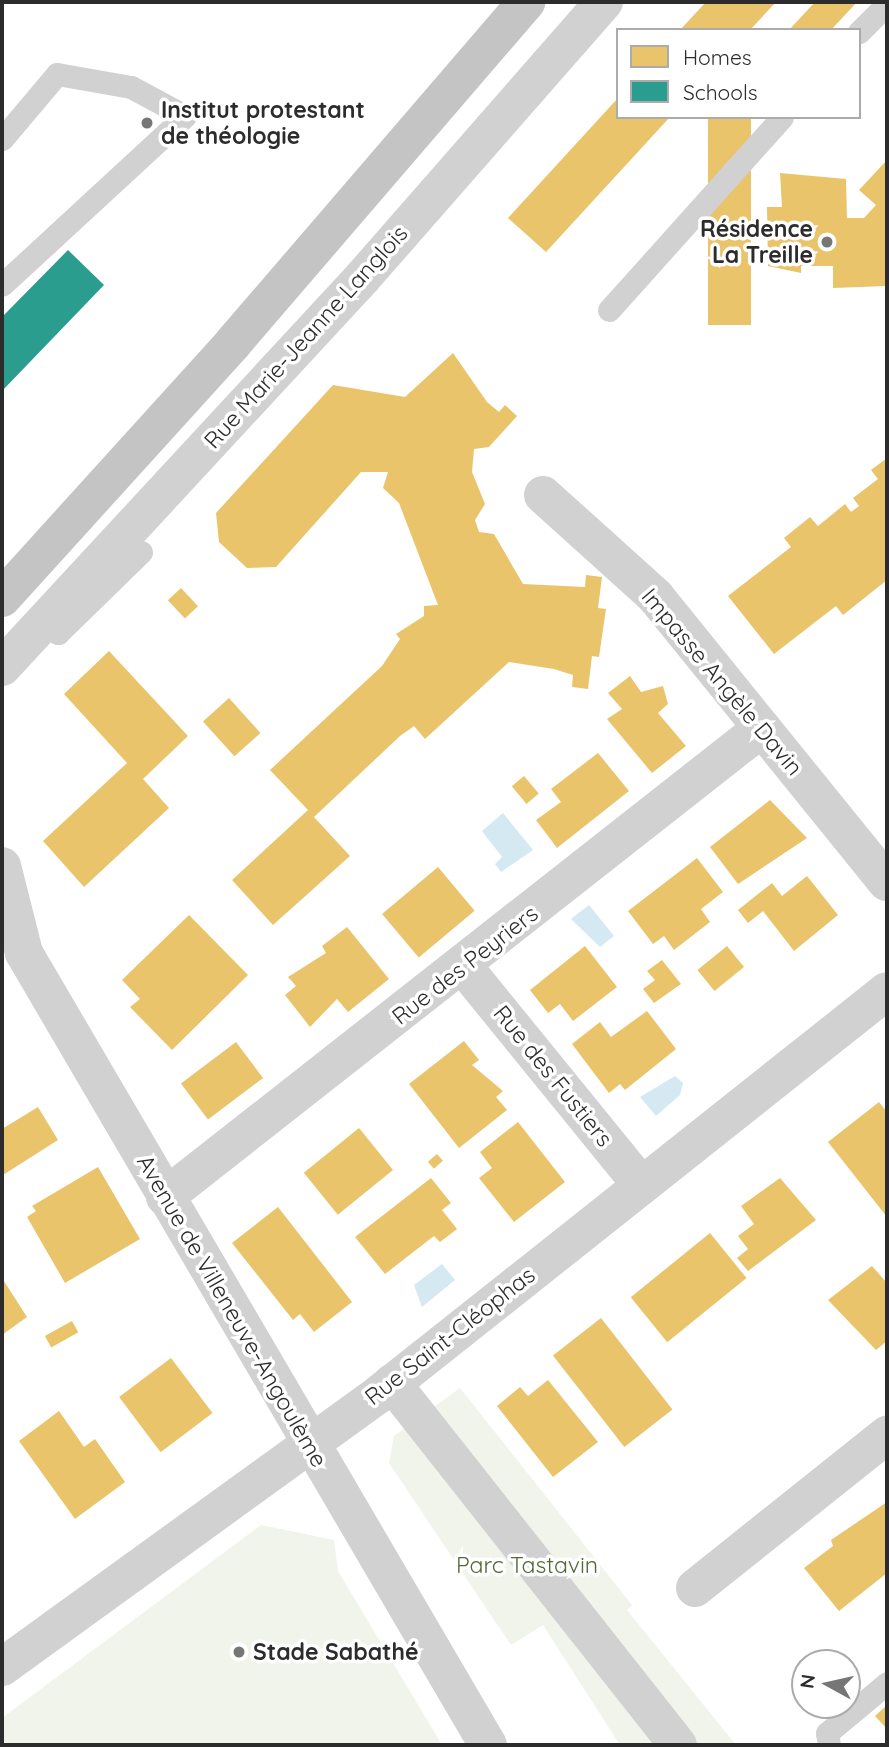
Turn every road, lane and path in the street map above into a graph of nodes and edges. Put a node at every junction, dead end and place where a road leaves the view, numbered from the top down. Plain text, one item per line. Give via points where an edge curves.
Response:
1 (526, 2) edge
2 (604, 2) edge
3 (887, 4) edge
4 (861, 30) edge
5 (780, 119) edge
6 (2, 139) edge
7 (2, 285) edge
8 (609, 310) dead end
9 (543, 495) dead end
10 (141, 552) dead end
11 (12, 587) edge
12 (41, 624) junction
13 (2, 667) edge
14 (762, 728) junction
15 (2, 866) edge
16 (887, 882) edge
17 (13, 962) edge
18 (464, 967) junction
19 (887, 991) edge
20 (641, 1185) junction
21 (165, 1197) junction
22 (392, 1383) junction
23 (887, 1435) edge
24 (309, 1443) junction
25 (695, 1588) dead end
26 (2, 1667) edge
27 (887, 1684) edge
28 (488, 1745) edge
29 (678, 1745) edge
30 (829, 1745) edge

1 - 11 main road via 233,344
2 - 12 street, Rue Marie-Jeanne Langlois via 363,277
3 - 4 lane
5 - 8 lane
6 - 7 lane via 57,74 131,87 185,116
9 - 14 street, Impasse Angèle Davin via 655,596
10 - 12 lane via 58,633
12 - 13 street, Rue Marie-Jeanne Langlois
14 - 16 street, Impasse Angèle Davin
14 - 18 street, Rue des Peyriers
15 - 17 street, Avenue de Villeneuve-Angoulème
17 - 21 street, Avenue de Villeneuve-Angoulème
18 - 20 street, Rue des Fustiers
18 - 21 street, Rue des Peyriers
19 - 20 street, Rue Saint-Cléophas
20 - 22 street, Rue Saint-Cléophas
21 - 24 street, Avenue de Villeneuve-Angoulème
22 - 24 street, Rue Saint-Cléophas
22 - 29 street
23 - 25 street
24 - 26 street, Rue Saint-Cléophas
24 - 28 street, Avenue de Villeneuve-Angoulème
27 - 30 lane via 827,1734

